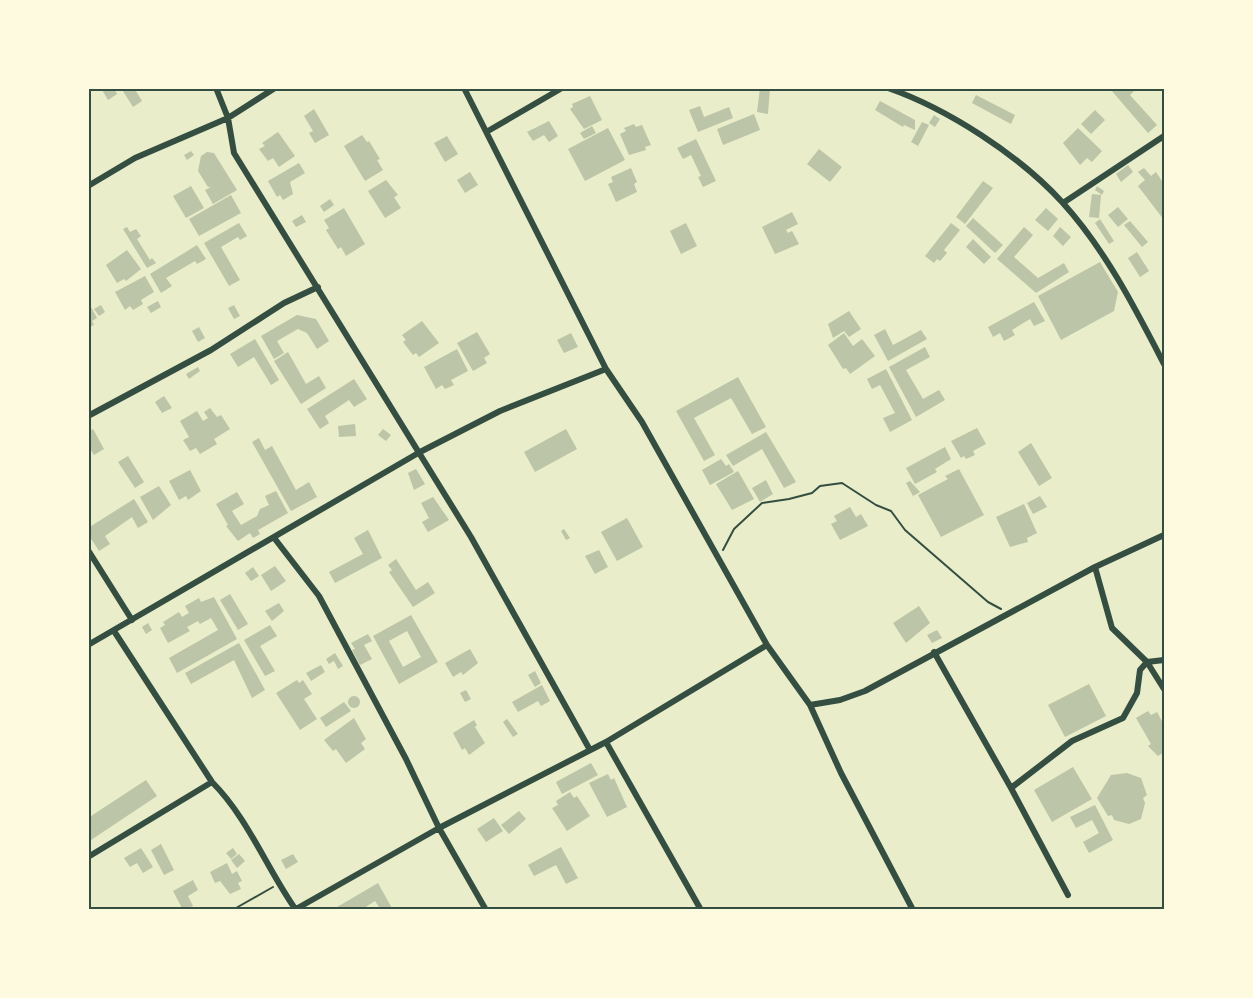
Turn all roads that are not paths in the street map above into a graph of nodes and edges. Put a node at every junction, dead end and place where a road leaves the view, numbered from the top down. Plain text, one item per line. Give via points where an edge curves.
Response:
1 (216, 88) edge
2 (275, 88) edge
3 (464, 88) edge
4 (562, 88) edge
5 (888, 88) edge
6 (228, 118) junction
7 (488, 131) junction
8 (1164, 136) edge
9 (88, 186) edge
10 (1063, 202) junction
11 (318, 286) junction
12 (1164, 363) edge
13 (606, 369) junction
14 (88, 416) edge
15 (420, 453) junction
16 (1164, 535) edge
17 (275, 539) junction
18 (88, 550) edge
19 (1095, 567) junction
20 (132, 620) junction
21 (114, 631) junction
22 (88, 645) edge
23 (767, 645) junction
24 (934, 652) junction
25 (1164, 660) edge
26 (1147, 662) junction
27 (1164, 689) edge
28 (810, 705) junction
29 (606, 742) junction
30 (590, 750) junction
31 (212, 782) junction
32 (1011, 788) junction
33 (439, 828) junction
34 (88, 857) edge
35 (1068, 895) dead end
36 (296, 909) edge
37 (486, 909) edge
38 (700, 909) edge
39 (913, 909) edge

1 - 6 street
2 - 6 street
3 - 7 street
4 - 7 street
5 - 10 street via 911,96 978,135 1038,178
6 - 9 street via 135,158
6 - 11 street via 234,153
7 - 13 street
8 - 10 street
10 - 12 street via 1105,259
11 - 14 street via 211,350
11 - 15 street
13 - 15 street via 500,411
13 - 23 street via 642,422
15 - 17 street
15 - 30 street
16 - 19 street
17 - 20 street
17 - 33 street via 319,596
18 - 20 street
19 - 24 street
19 - 26 street via 1112,628
20 - 21 street
21 - 22 street
21 - 31 street
23 - 28 street
23 - 29 street
24 - 28 street via 865,691
24 - 32 street
25 - 26 street
26 - 27 street
26 - 32 street via 1140,670 1137,693 1123,718 1072,741
28 - 39 street
29 - 30 street
29 - 38 street
30 - 33 street
31 - 34 street
31 - 36 street via 230,800
32 - 35 street
33 - 36 street
33 - 37 street

